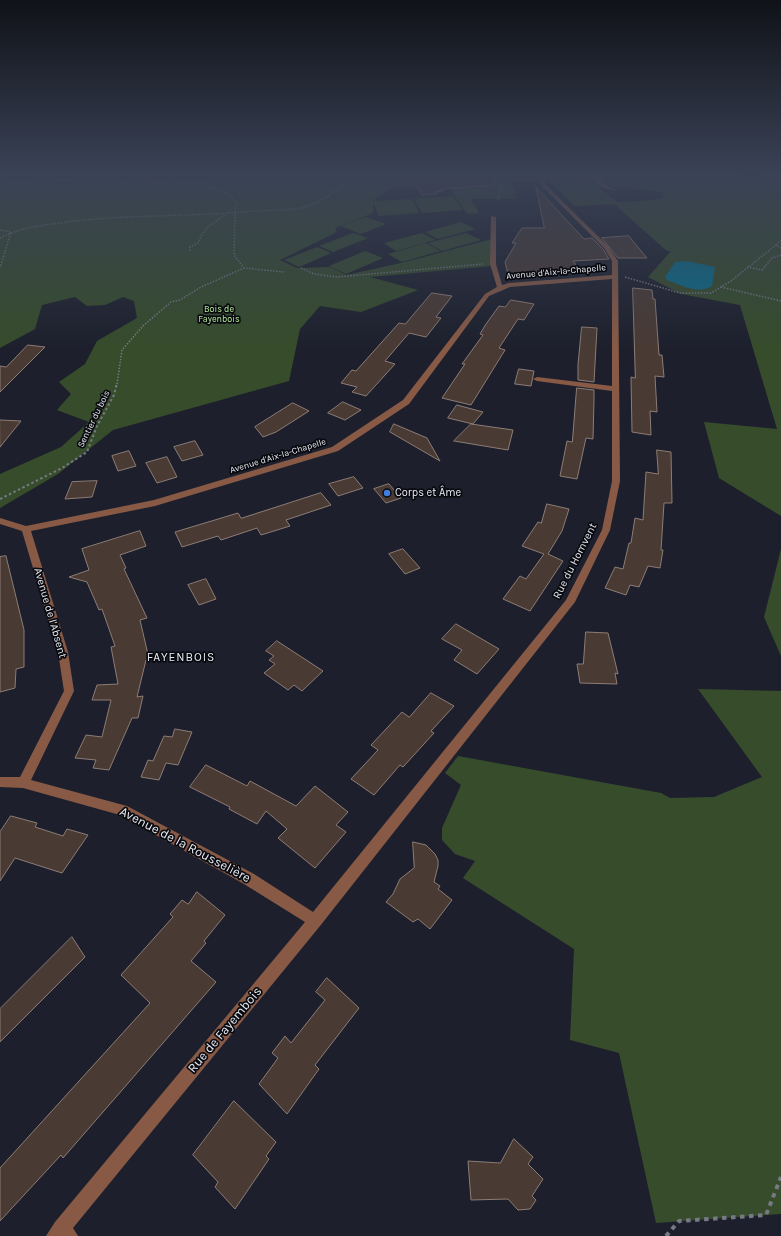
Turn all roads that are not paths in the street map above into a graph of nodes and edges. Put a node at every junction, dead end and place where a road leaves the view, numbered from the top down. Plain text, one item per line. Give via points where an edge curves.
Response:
1 (494, 232) edge
2 (591, 232) edge
3 (615, 277) junction
4 (500, 288) junction
5 (537, 379) dead end
6 (616, 389) junction
7 (0, 521) edge
8 (26, 529) junction
9 (0, 782) edge
10 (23, 783) junction
11 (394, 822) joint
12 (315, 921) junction
13 (62, 1233) edge

1 - 4 street via 493,264
2 - 3 street, Rue du Homvent via 606,247 615,261
3 - 4 street, Avenue d'Aix-la-Chapelle via 509,285
3 - 6 street, Rue du Homvent
4 - 8 street, Avenue d'Aix-la-Chapelle via 486,295 406,402 335,449 155,503
5 - 6 street
6 - 11 street, Rue du Homvent via 616,481 606,530 570,602
7 - 8 street
8 - 10 street, Avenue de l'Absent via 63,652 69,692
9 - 10 street, Avenue de la Rousselière
10 - 12 street, Avenue de la Rousselière via 123,810 249,879
11 - 12 street, Rue de Fayembois
12 - 13 street, Rue de Fayembois

